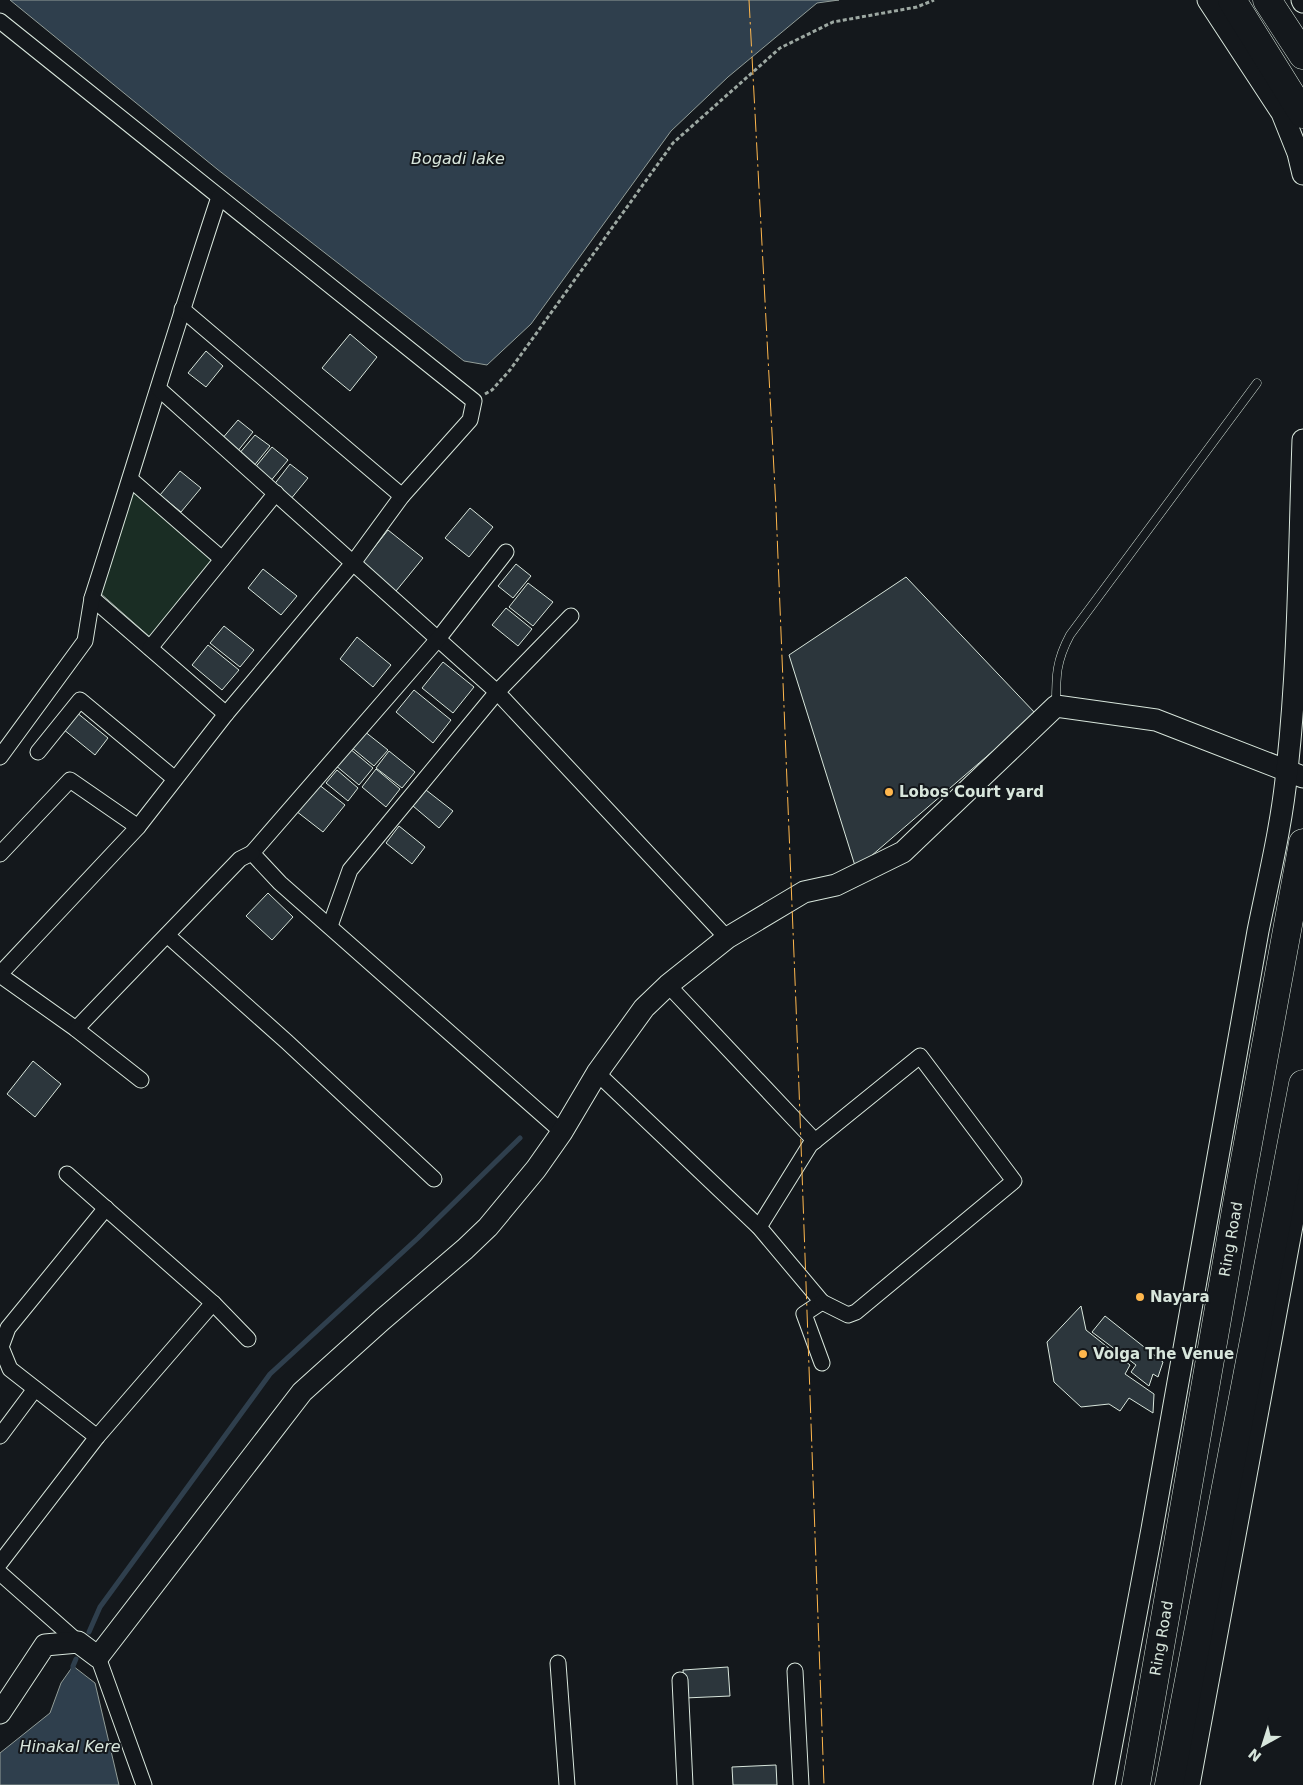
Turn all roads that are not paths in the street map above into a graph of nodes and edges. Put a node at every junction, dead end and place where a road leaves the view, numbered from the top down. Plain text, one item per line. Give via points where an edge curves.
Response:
1 (1208, 0) edge
2 (1232, 0) edge
3 (1267, 0) edge
4 (0, 21) edge
5 (1303, 55) edge
6 (1303, 114) edge
7 (1303, 174) edge
8 (219, 197) junction
9 (182, 309) junction
10 (1256, 383) dead end
11 (159, 389) junction
12 (1303, 440) edge
13 (130, 478) junction
14 (276, 493) junction
15 (402, 496) junction
16 (506, 552) dead end
17 (222, 559) junction
18 (353, 562) junction
19 (92, 598) junction
20 (570, 616) dead end
21 (438, 639) junction
22 (150, 648) junction
23 (497, 692) junction
24 (1056, 706) junction
25 (226, 714) junction
26 (38, 752) dead end
27 (0, 757) edge
28 (1295, 774) edge
29 (175, 779) junction
30 (138, 827) junction
31 (1303, 843) edge
32 (252, 853) junction
33 (0, 854) edge
34 (330, 926) junction
35 (167, 935) junction
36 (727, 938) junction
37 (0, 974) edge
38 (668, 985) junction
39 (76, 1030) junction
40 (596, 1073) junction
41 (141, 1080) dead end
42 (1303, 1084) edge
43 (562, 1132) junction
44 (815, 1141) junction
45 (1303, 1166) edge
46 (67, 1174) dead end
47 (434, 1179) dead end
48 (106, 1208) junction
49 (759, 1227) junction
50 (822, 1302) junction
51 (213, 1303) junction
52 (248, 1339) dead end
53 (822, 1363) dead end
54 (35, 1390) junction
55 (0, 1436) edge
56 (97, 1437) junction
57 (0, 1563) edge
58 (0, 1573) edge
59 (78, 1642) junction
60 (98, 1657) junction
61 (558, 1663) dead end
62 (795, 1671) dead end
63 (680, 1680) dead end
64 (0, 1713) edge
65 (144, 1785) edge
66 (567, 1785) edge
67 (685, 1785) edge
68 (801, 1785) edge
69 (1104, 1785) edge
70 (1136, 1785) edge
71 (1169, 1785) edge
72 (1189, 1785) edge

1 - 7 street via 1282,112
2 - 6 highway
3 - 5 highway
4 - 8 street
8 - 9 street
8 - 15 street via 474,401 470,420
9 - 11 street
9 - 15 street
10 - 24 lane via 1070,636 1057,667
11 - 13 street
11 - 14 street
12 - 28 street via 1294,688
13 - 17 street
13 - 19 street
14 - 17 street
14 - 18 street
15 - 18 street
16 - 21 street
17 - 22 street
18 - 21 street
18 - 25 street
19 - 22 street
19 - 27 street via 85,641
20 - 23 street
21 - 23 street
21 - 32 street
22 - 25 street
23 - 34 street via 350,870
23 - 36 street
24 - 28 street via 1156,720
24 - 36 street via 903,852 836,885 804,892
25 - 29 street
26 - 29 street via 80,700
28 - 69 street via 1258,931
29 - 30 street
30 - 33 street via 70,780
30 - 37 street
31 - 70 highway, Ring Road
32 - 34 street via 280,883
32 - 35 street via 240,859
34 - 43 street
35 - 39 street
35 - 47 street
36 - 38 street
37 - 39 street
38 - 40 street via 644,1008
38 - 44 street
39 - 41 street
40 - 43 street
40 - 49 street
42 - 71 highway
43 - 60 street via 488,1227 302,1392
44 - 49 street
44 - 50 street via 920,1056 1014,1181 856,1312 848,1315
45 - 72 street
46 - 48 street
48 - 51 street
48 - 54 street via 8,1328 1,1347 10,1369
49 - 50 street
50 - 53 street via 804,1314
51 - 52 street
51 - 56 street
54 - 55 street
54 - 56 street
56 - 57 street
58 - 59 street
59 - 60 street
59 - 64 street via 45,1645
60 - 65 street
61 - 66 street
62 - 68 street
63 - 67 street

